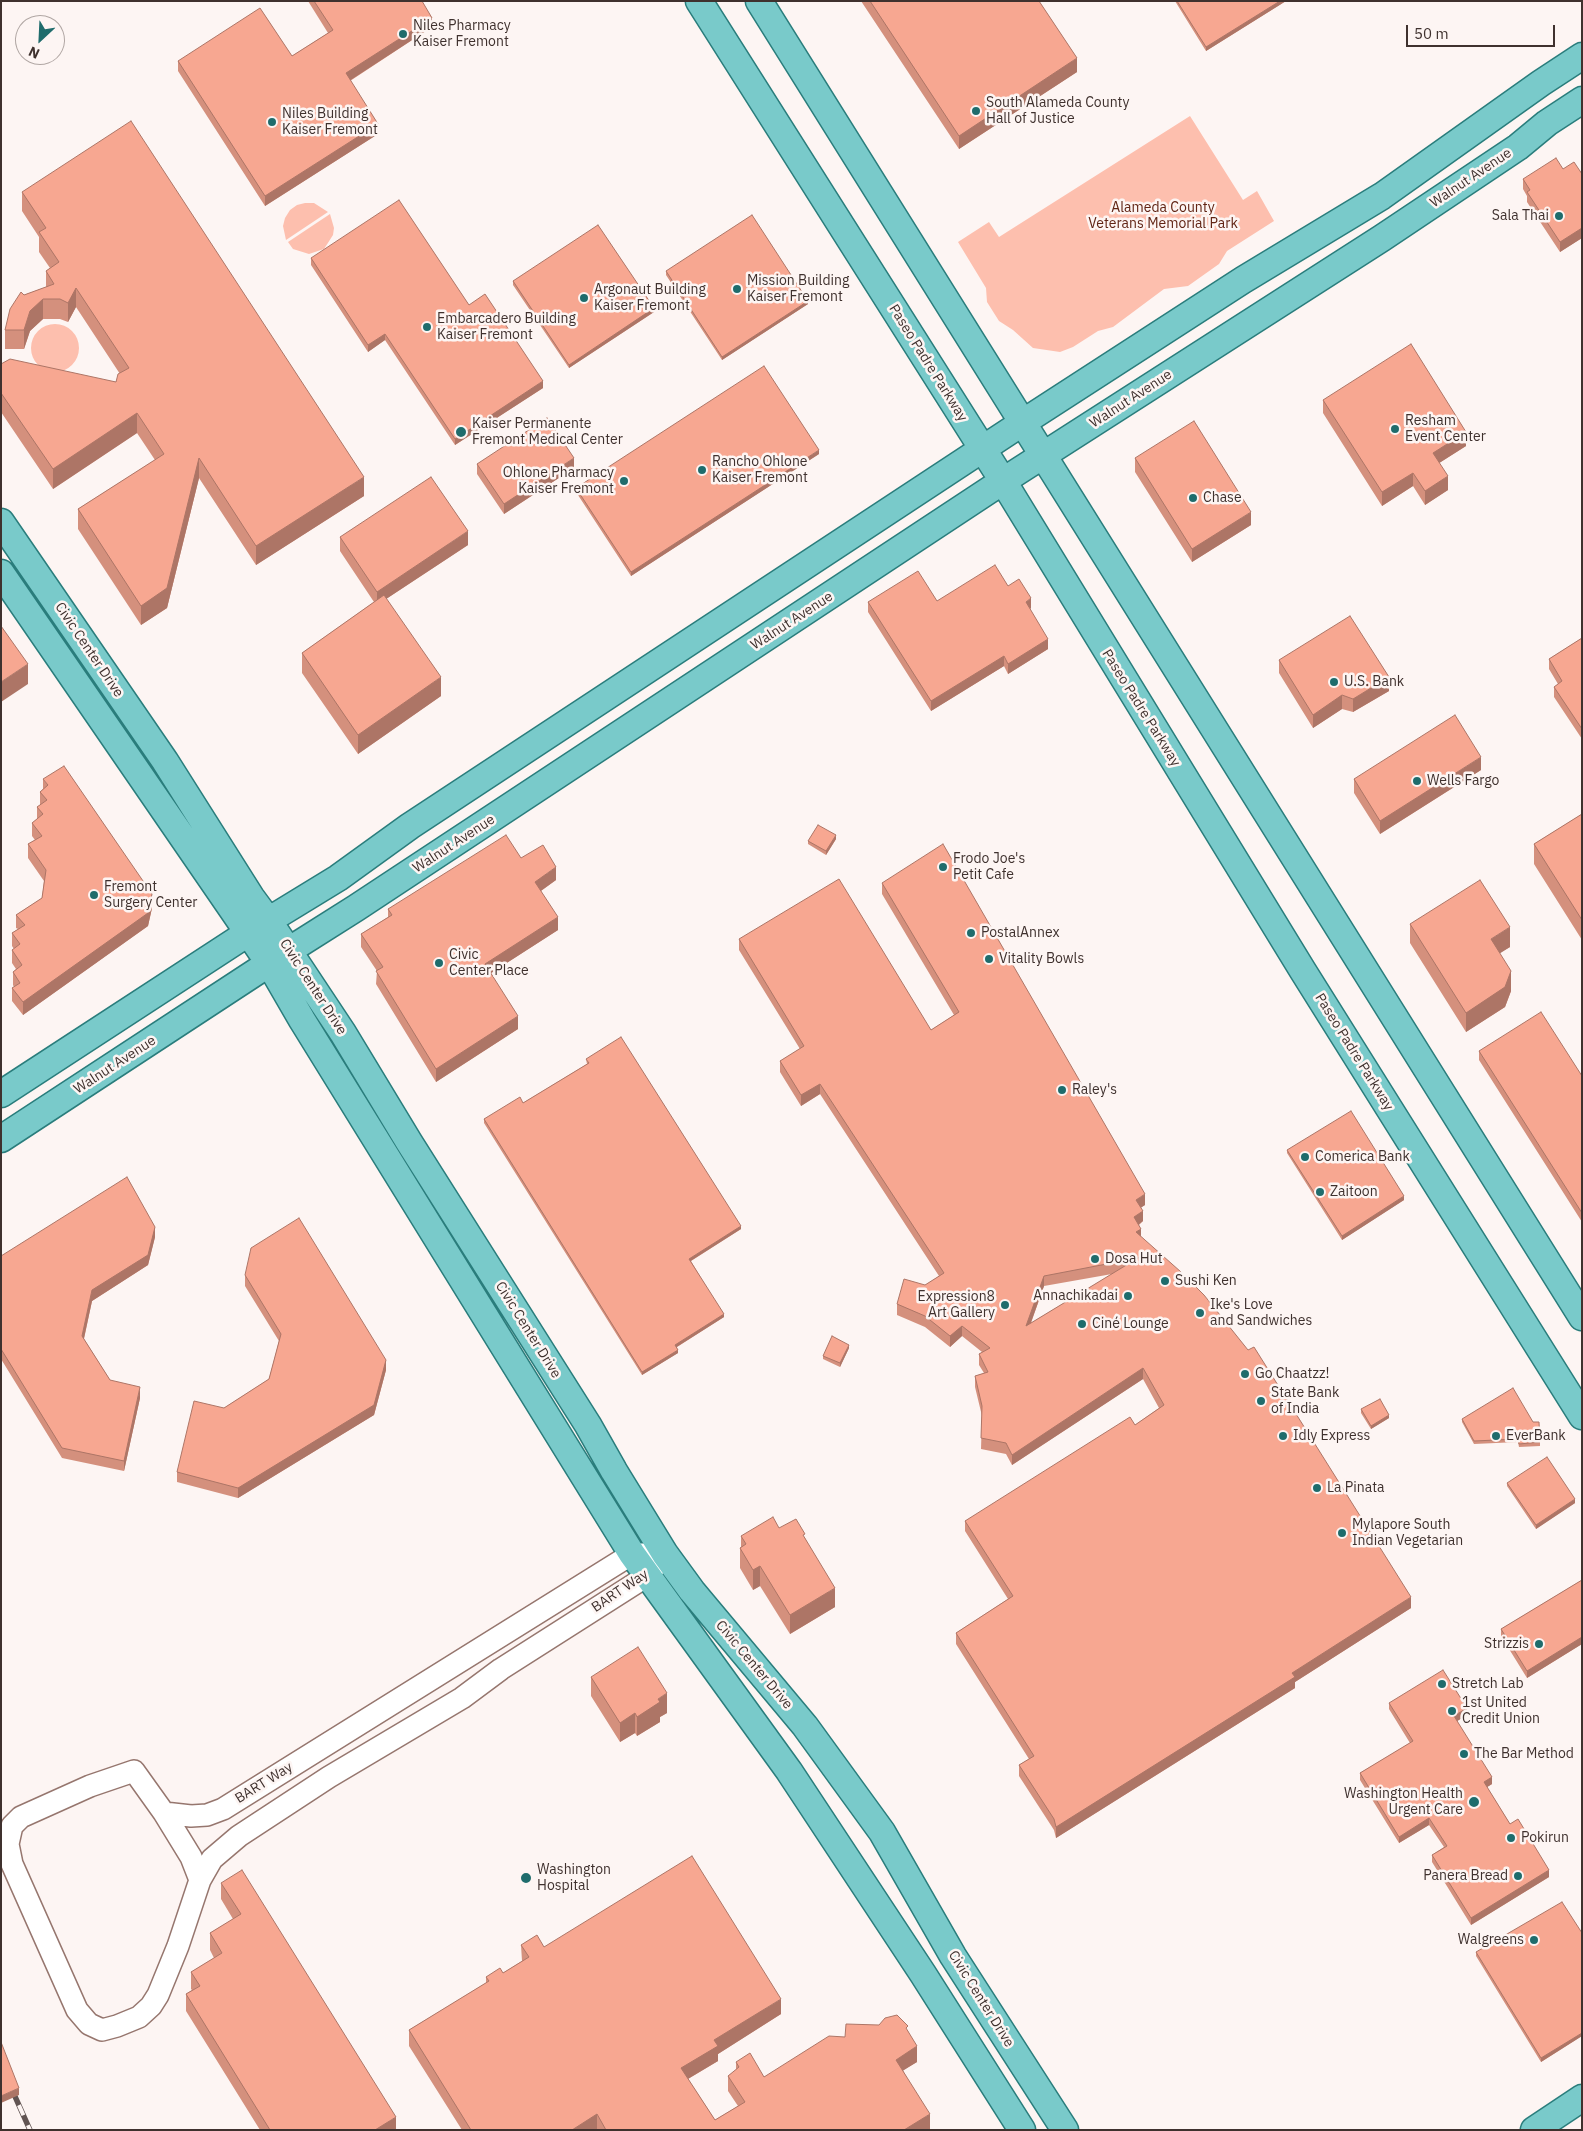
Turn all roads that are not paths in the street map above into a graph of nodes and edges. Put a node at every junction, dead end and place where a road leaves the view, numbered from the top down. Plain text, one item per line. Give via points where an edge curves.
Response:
1 (699, 1) edge
2 (759, 1) edge
3 (1582, 56) edge
4 (1582, 100) edge
5 (1022, 423) junction
6 (983, 450) junction
7 (1043, 456) junction
8 (1003, 481) junction
9 (1, 522) edge
10 (1, 573) edge
11 (258, 926) junction
12 (279, 957) junction
13 (1, 1094) edge
14 (1, 1139) edge
15 (1582, 1317) edge
16 (1582, 1416) edge
17 (632, 1554) junction
18 (665, 1554) junction
19 (647, 1576) junction
20 (164, 1813) junction
21 (200, 1880) junction
22 (1582, 2098) edge
23 (1022, 2130) edge
24 (1065, 2130) edge
25 (1534, 2130) edge

1 - 6 main road, Paseo Padre Parkway
2 - 5 main road
3 - 5 main road via 1382,196 1243,280
4 - 7 main road, Walnut Avenue via 1382,238
5 - 6 main road
5 - 7 main road
6 - 8 main road, Paseo Padre Parkway
6 - 11 main road via 410,826 338,878
7 - 8 main road, Walnut Avenue
7 - 15 main road
8 - 12 main road, Walnut Avenue
8 - 16 main road, Paseo Padre Parkway via 1303,971
9 - 11 main road, Civic Center Drive via 165,761 250,897
10 - 11 main road, Civic Center Drive
11 - 12 main road, Civic Center Drive
11 - 13 main road
12 - 14 main road, Walnut Avenue
12 - 17 main road, Civic Center Drive via 302,1020
12 - 18 main road, Civic Center Drive via 343,1032
17 - 18 street, BART Way
17 - 19 main road, Civic Center Drive
17 - 20 street, BART Way via 223,1809 207,1815
18 - 19 street, BART Way
18 - 24 main road, Civic Center Drive via 805,1726 882,1832 953,1956
19 - 21 street, BART Way via 500,1669 462,1698 329,1777 239,1836 212,1859
19 - 23 main road, Civic Center Drive via 789,1771
20 - 21 street, BART Way via 191,1856
20 - 21 street, BART Way via 134,1771 21,1817 12,1826 8,1844 12,1864 77,2010 89,2024 102,2030 117,2026 139,2017 151,2006 178,1946
22 - 25 main road

